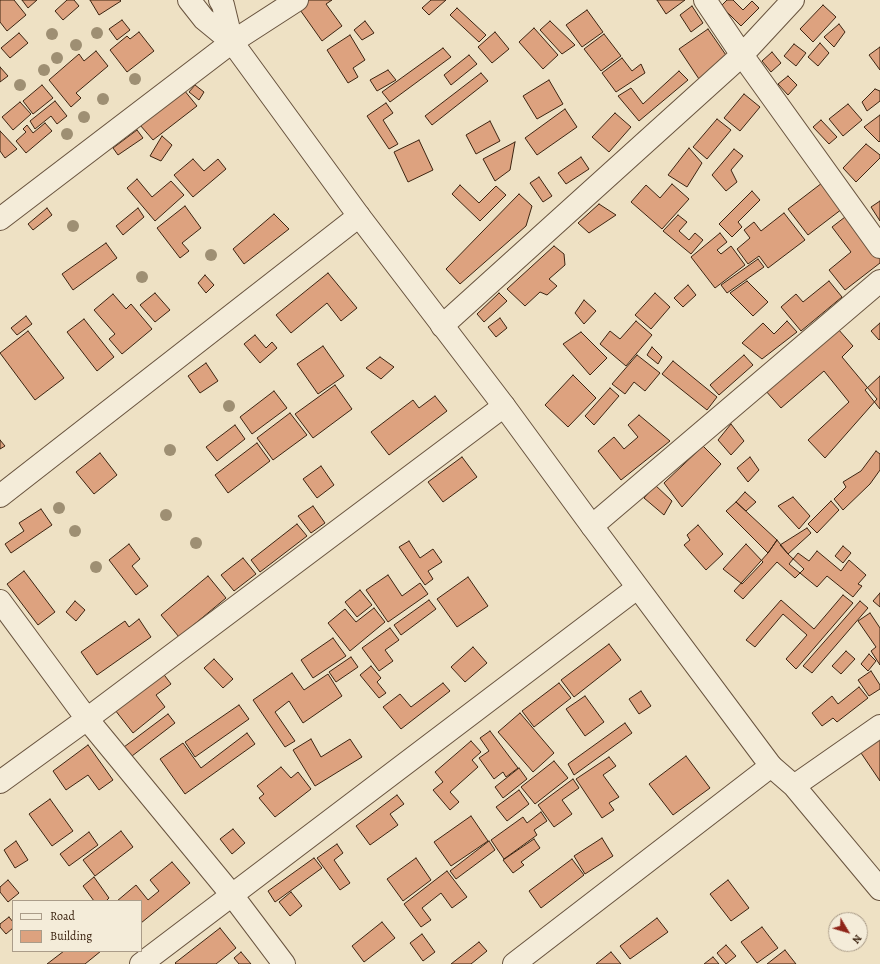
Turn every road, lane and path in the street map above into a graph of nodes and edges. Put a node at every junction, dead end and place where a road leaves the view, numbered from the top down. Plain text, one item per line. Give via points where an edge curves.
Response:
1 (189, 0) edge
2 (220, 0) edge
3 (297, 0) edge
4 (705, 0) edge
5 (793, 0) edge
6 (232, 42) junction
7 (742, 55) junction
8 (359, 216) junction
9 (0, 218) edge
10 (880, 247) edge
11 (880, 281) edge
12 (442, 326) junction
13 (504, 406) junction
14 (0, 496) edge
15 (592, 526) junction
16 (637, 588) junction
17 (0, 601) edge
18 (87, 719) junction
19 (880, 726) edge
20 (771, 766) junction
21 (0, 782) edge
22 (794, 786) junction
23 (880, 889) edge
24 (232, 895) junction
25 (141, 964) edge
26 (284, 964) edge
27 (514, 964) edge

1 - 6 street via 204,19
2 - 6 street
3 - 6 street
4 - 7 street
5 - 7 street
6 - 8 street
6 - 9 street
7 - 10 street
7 - 12 street
8 - 12 street
8 - 14 street
11 - 15 street
12 - 13 street
13 - 15 street
13 - 18 street
15 - 16 street
16 - 20 street
16 - 24 street
17 - 18 street
18 - 21 street
18 - 24 street
19 - 22 street
20 - 22 street
20 - 27 street
22 - 23 street
24 - 25 street
24 - 26 street

